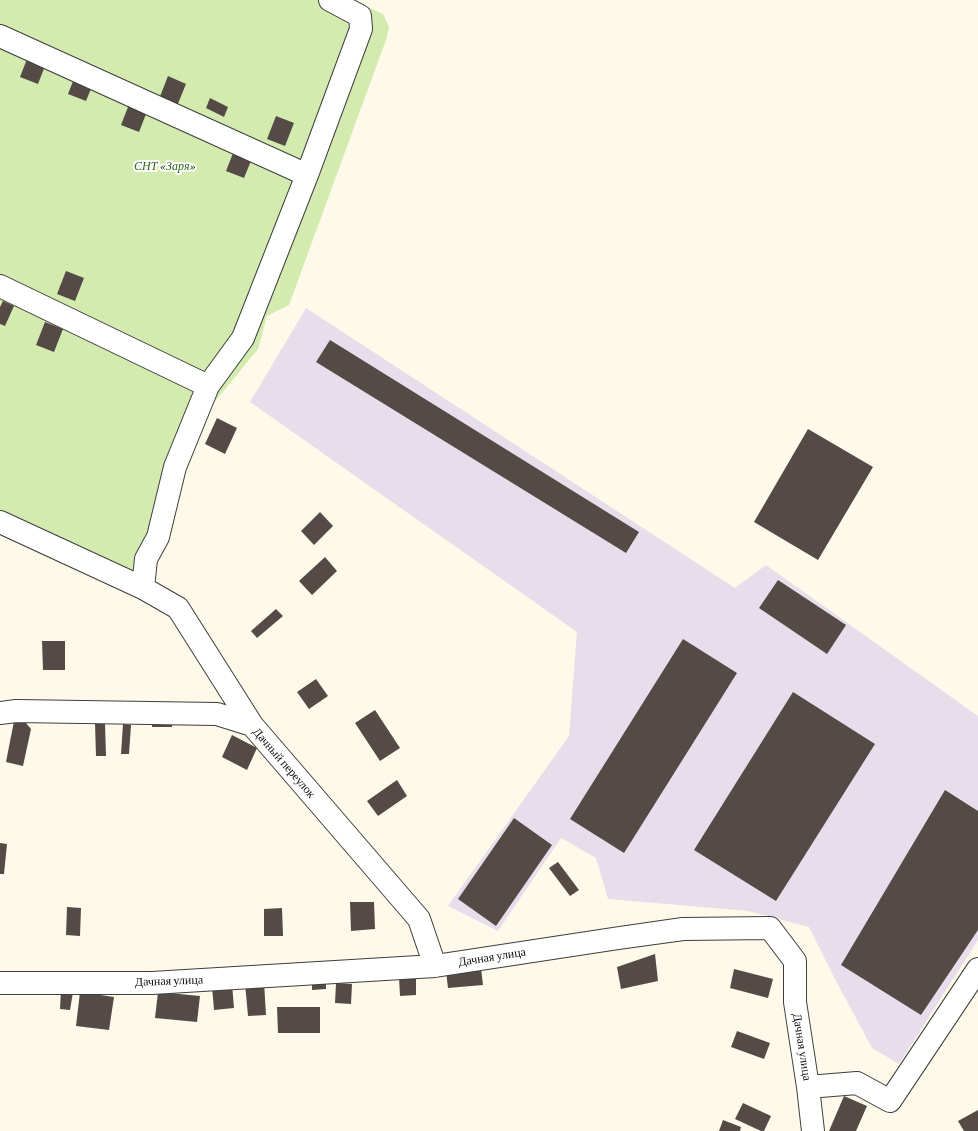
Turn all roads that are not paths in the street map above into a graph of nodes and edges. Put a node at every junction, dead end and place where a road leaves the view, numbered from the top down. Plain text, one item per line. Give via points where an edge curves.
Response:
1 (330, 0) edge
2 (0, 36) edge
3 (307, 174) junction
4 (0, 286) edge
5 (208, 386) junction
6 (0, 522) edge
7 (143, 588) junction
8 (0, 713) edge
9 (252, 725) junction
10 (435, 966) junction
11 (978, 969) edge
12 (0, 983) edge
13 (808, 1087) junction
14 (813, 1131) edge

1 - 3 street via 360,16 361,29
2 - 3 street
3 - 5 street via 243,338
4 - 5 street
5 - 7 street via 175,467 158,537 146,559
6 - 7 street
7 - 9 street via 178,608
8 - 9 street, Дачный переулок via 16,711 217,714
9 - 10 street, Дачный переулок via 419,919
10 - 12 street, Дачная улица via 152,983
10 - 13 street, Дачная улица via 683,929 770,928 795,961 795,1002
11 - 13 street via 890,1102 857,1083
13 - 14 street, Дачная улица

